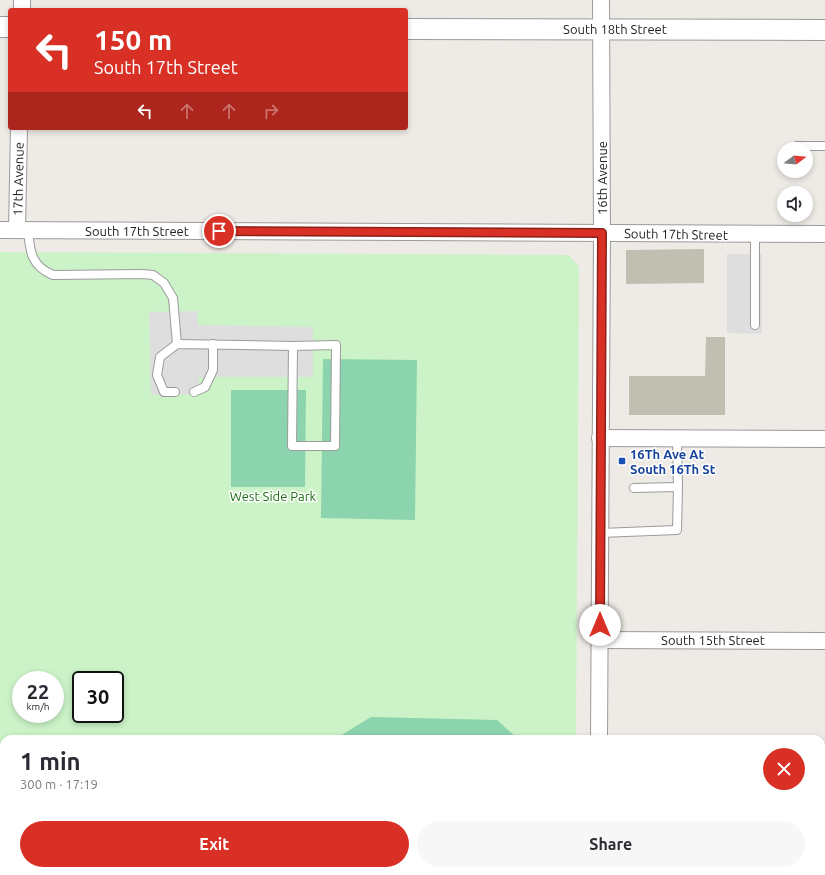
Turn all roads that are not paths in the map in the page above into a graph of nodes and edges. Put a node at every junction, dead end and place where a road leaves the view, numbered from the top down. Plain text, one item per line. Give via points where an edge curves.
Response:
1 (601, 0) edge
2 (408, 29) edge
3 (601, 30) junction
4 (825, 30) edge
5 (19, 130) edge
6 (813, 146) edge
7 (825, 146) edge
8 (0, 230) edge
9 (22, 230) junction
10 (602, 233) junction
11 (825, 234) edge
12 (754, 235) junction
13 (755, 325) dead end
14 (177, 344) junction
15 (213, 344) junction
16 (293, 346) junction
17 (175, 392) dead end
18 (194, 392) dead end
19 (600, 438) junction
20 (677, 439) junction
21 (825, 439) edge
22 (678, 487) junction
23 (634, 488) dead end
24 (600, 533) junction
25 (600, 640) junction
26 (825, 641) edge
27 (600, 735) edge

1 - 3 street, 16th Avenue
2 - 3 street, South 18th Street
3 - 4 street, South 18th Street
3 - 10 street, 16th Avenue
5 - 9 street, 17th Avenue
6 - 7 lane
8 - 9 street, South 17th Street
9 - 10 street, South 17th Street
9 - 14 lane via 31,255 42,270 53,275 143,274 153,276 164,283 173,298
10 - 12 street, South 17th Street
10 - 19 street, 16th Avenue
11 - 12 street, South 17th Street
12 - 13 lane
14 - 15 lane
14 - 17 lane via 160,357 157,375 164,392
15 - 16 lane
15 - 18 lane via 213,370 204,387
16 - 16 lane via 336,345 335,446 292,446
19 - 20 street
19 - 24 street, 16th Avenue
20 - 21 street
20 - 22 lane
22 - 23 lane
22 - 24 lane via 677,530
24 - 25 street, 16th Avenue
25 - 26 street, South 15th Street
25 - 27 street, 16th Avenue

